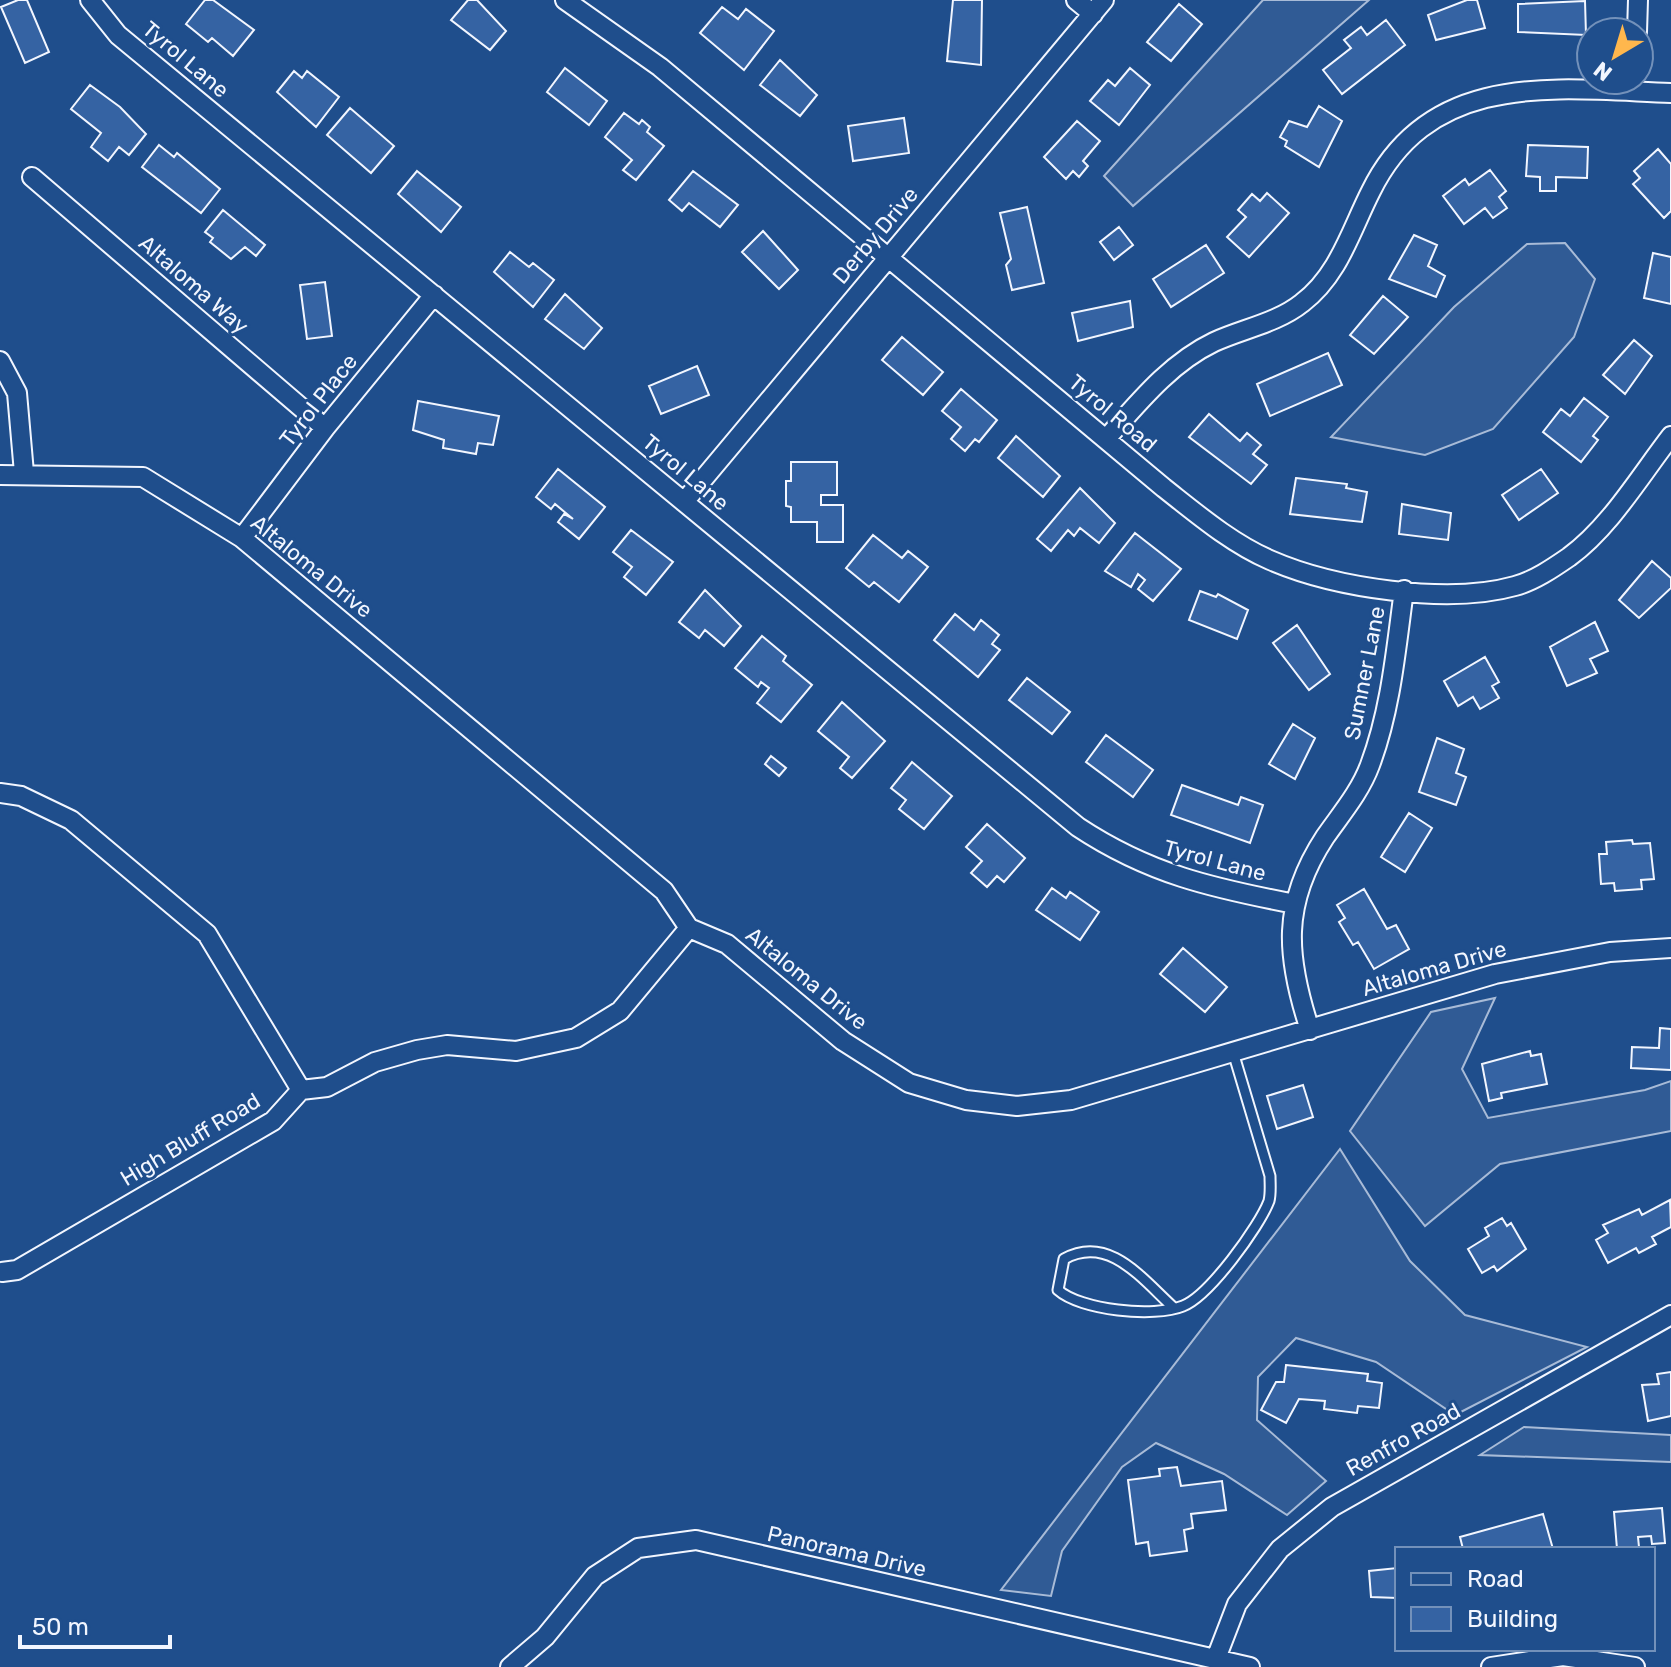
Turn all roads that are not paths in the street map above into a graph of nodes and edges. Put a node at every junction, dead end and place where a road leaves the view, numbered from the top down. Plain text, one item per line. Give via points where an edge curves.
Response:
1 (90, 0) edge
2 (565, 0) edge
3 (1076, 0) edge
4 (1099, 7) edge
5 (1575, 88) edge
6 (32, 177) dead end
7 (887, 257) junction
8 (434, 295) junction
9 (0, 361) edge
10 (325, 428) junction
11 (1671, 436) edge
12 (1106, 439) junction
13 (24, 473) junction
14 (0, 475) edge
15 (684, 502) junction
16 (242, 538) junction
17 (1404, 590) junction
18 (0, 793) edge
19 (1295, 904) junction
20 (689, 928) junction
21 (1671, 948) edge
22 (1310, 1030) junction
23 (1233, 1052) junction
24 (301, 1090) junction
25 (2, 1272) edge
26 (1174, 1308) junction
27 (1671, 1315) edge
28 (1215, 1661) junction
29 (510, 1667) edge
30 (1250, 1667) edge
31 (1491, 1667) edge
32 (1635, 1667) edge

1 - 8 street, Tyrol Lane via 118,35
2 - 7 street, Tyrol Road via 660,67
3 - 4 street
4 - 7 street, Derby Drive
5 - 12 street via 1508,91 1468,102 1428,124 1384,169 1341,256 1316,291 1279,316 1187,358
6 - 10 street, Altaloma Way
7 - 12 street, Tyrol Road
7 - 15 street, Derby Drive
8 - 10 street, Tyrol Place
8 - 15 street, Tyrol Lane
9 - 13 street via 17,393
10 - 16 street, Tyrol Place
11 - 17 street, Tyrol Road via 1590,539 1549,570 1497,591
12 - 17 street, Tyrol Road via 1208,523 1269,560 1333,579
13 - 14 street, Altaloma Drive
13 - 16 street, Altaloma Drive via 143,477
15 - 19 street, Tyrol Lane via 1050,805 1109,847 1166,875
16 - 20 street, Altaloma Drive via 664,891
17 - 19 street, Sumner Lane via 1389,698 1369,766 1311,860
18 - 24 street via 21,796 71,820 207,934
19 - 22 street, Sumner Lane via 1291,952
20 - 23 street, Altaloma Drive via 727,944 843,1041 909,1083 966,1100 1017,1106 1071,1100
20 - 24 street via 620,1011 576,1038 516,1051 447,1045 417,1050 375,1062 327,1087
21 - 22 street, Altaloma Drive via 1610,952 1495,974
22 - 23 street, Altaloma Drive
23 - 26 lane via 1270,1176 1270,1198 1259,1221 1202,1295
24 - 25 street, High Bluff Road via 273,1121 17,1270
26 - 26 lane via 1134,1311 1070,1301 1058,1290 1064,1259 1098,1249 1115,1256
27 - 28 street, Renfro Road via 1332,1507 1280,1549 1237,1604
28 - 29 street, Panorama Drive via 696,1540 638,1548 595,1576 545,1637
28 - 30 street, Panorama Drive
31 - 32 street via 1563,1656

